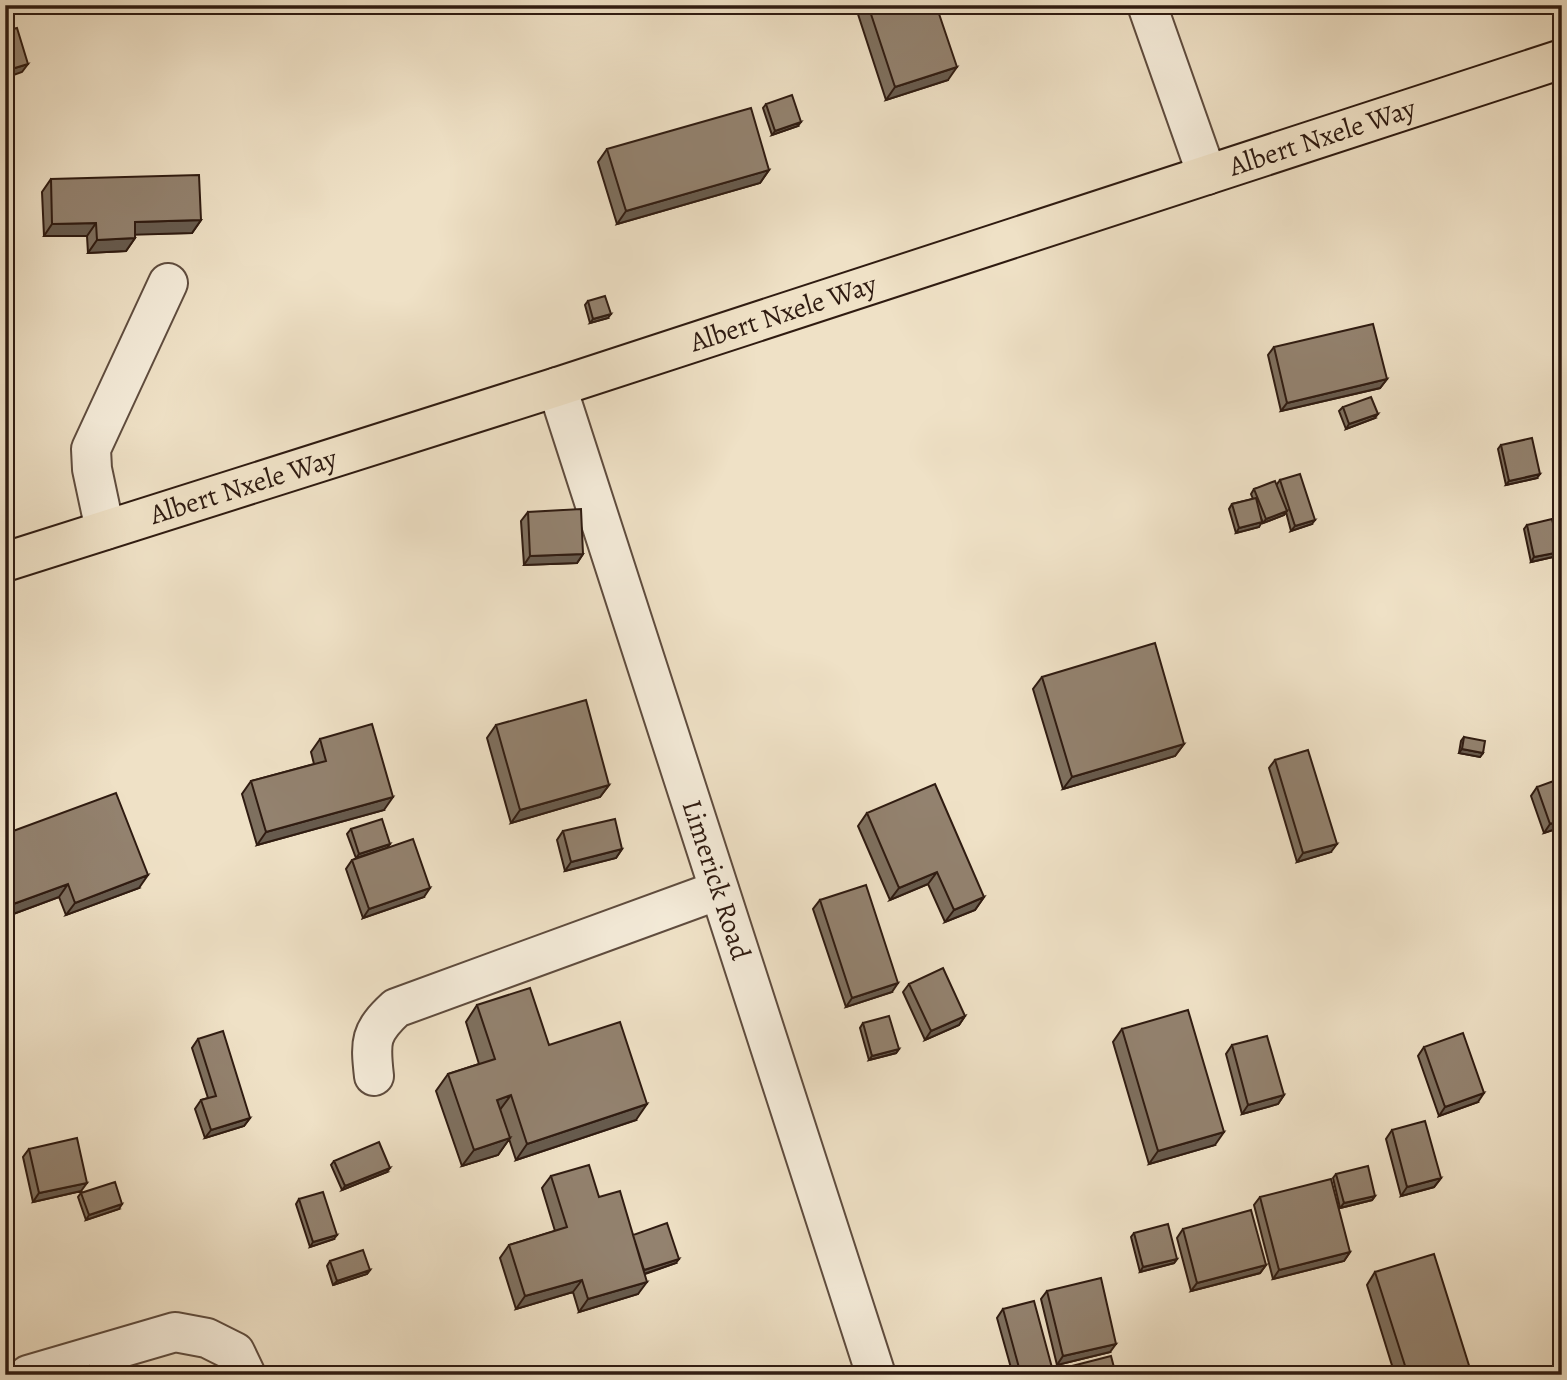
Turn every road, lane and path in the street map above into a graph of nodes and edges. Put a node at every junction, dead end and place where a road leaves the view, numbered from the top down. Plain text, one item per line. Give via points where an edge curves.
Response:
1 (1147, 5) edge
2 (1562, 59) edge
3 (1207, 175) junction
4 (168, 282) dead end
5 (557, 387) junction
6 (106, 530) junction
7 (5, 562) edge
8 (719, 890) junction
9 (374, 1076) dead end
10 (28, 1375) edge
11 (246, 1375) edge
12 (876, 1375) edge

1 - 3 street
2 - 3 main road, Albert Nxele Way
3 - 5 main road, Albert Nxele Way
4 - 6 street via 91,449
5 - 6 main road, Albert Nxele Way
5 - 8 street, Limerick Road
6 - 7 main road, Albert Nxele Way
8 - 9 street via 396,1008 378,1025 370,1045
8 - 12 street, Limerick Road
10 - 11 street via 175,1332 207,1338 235,1352

